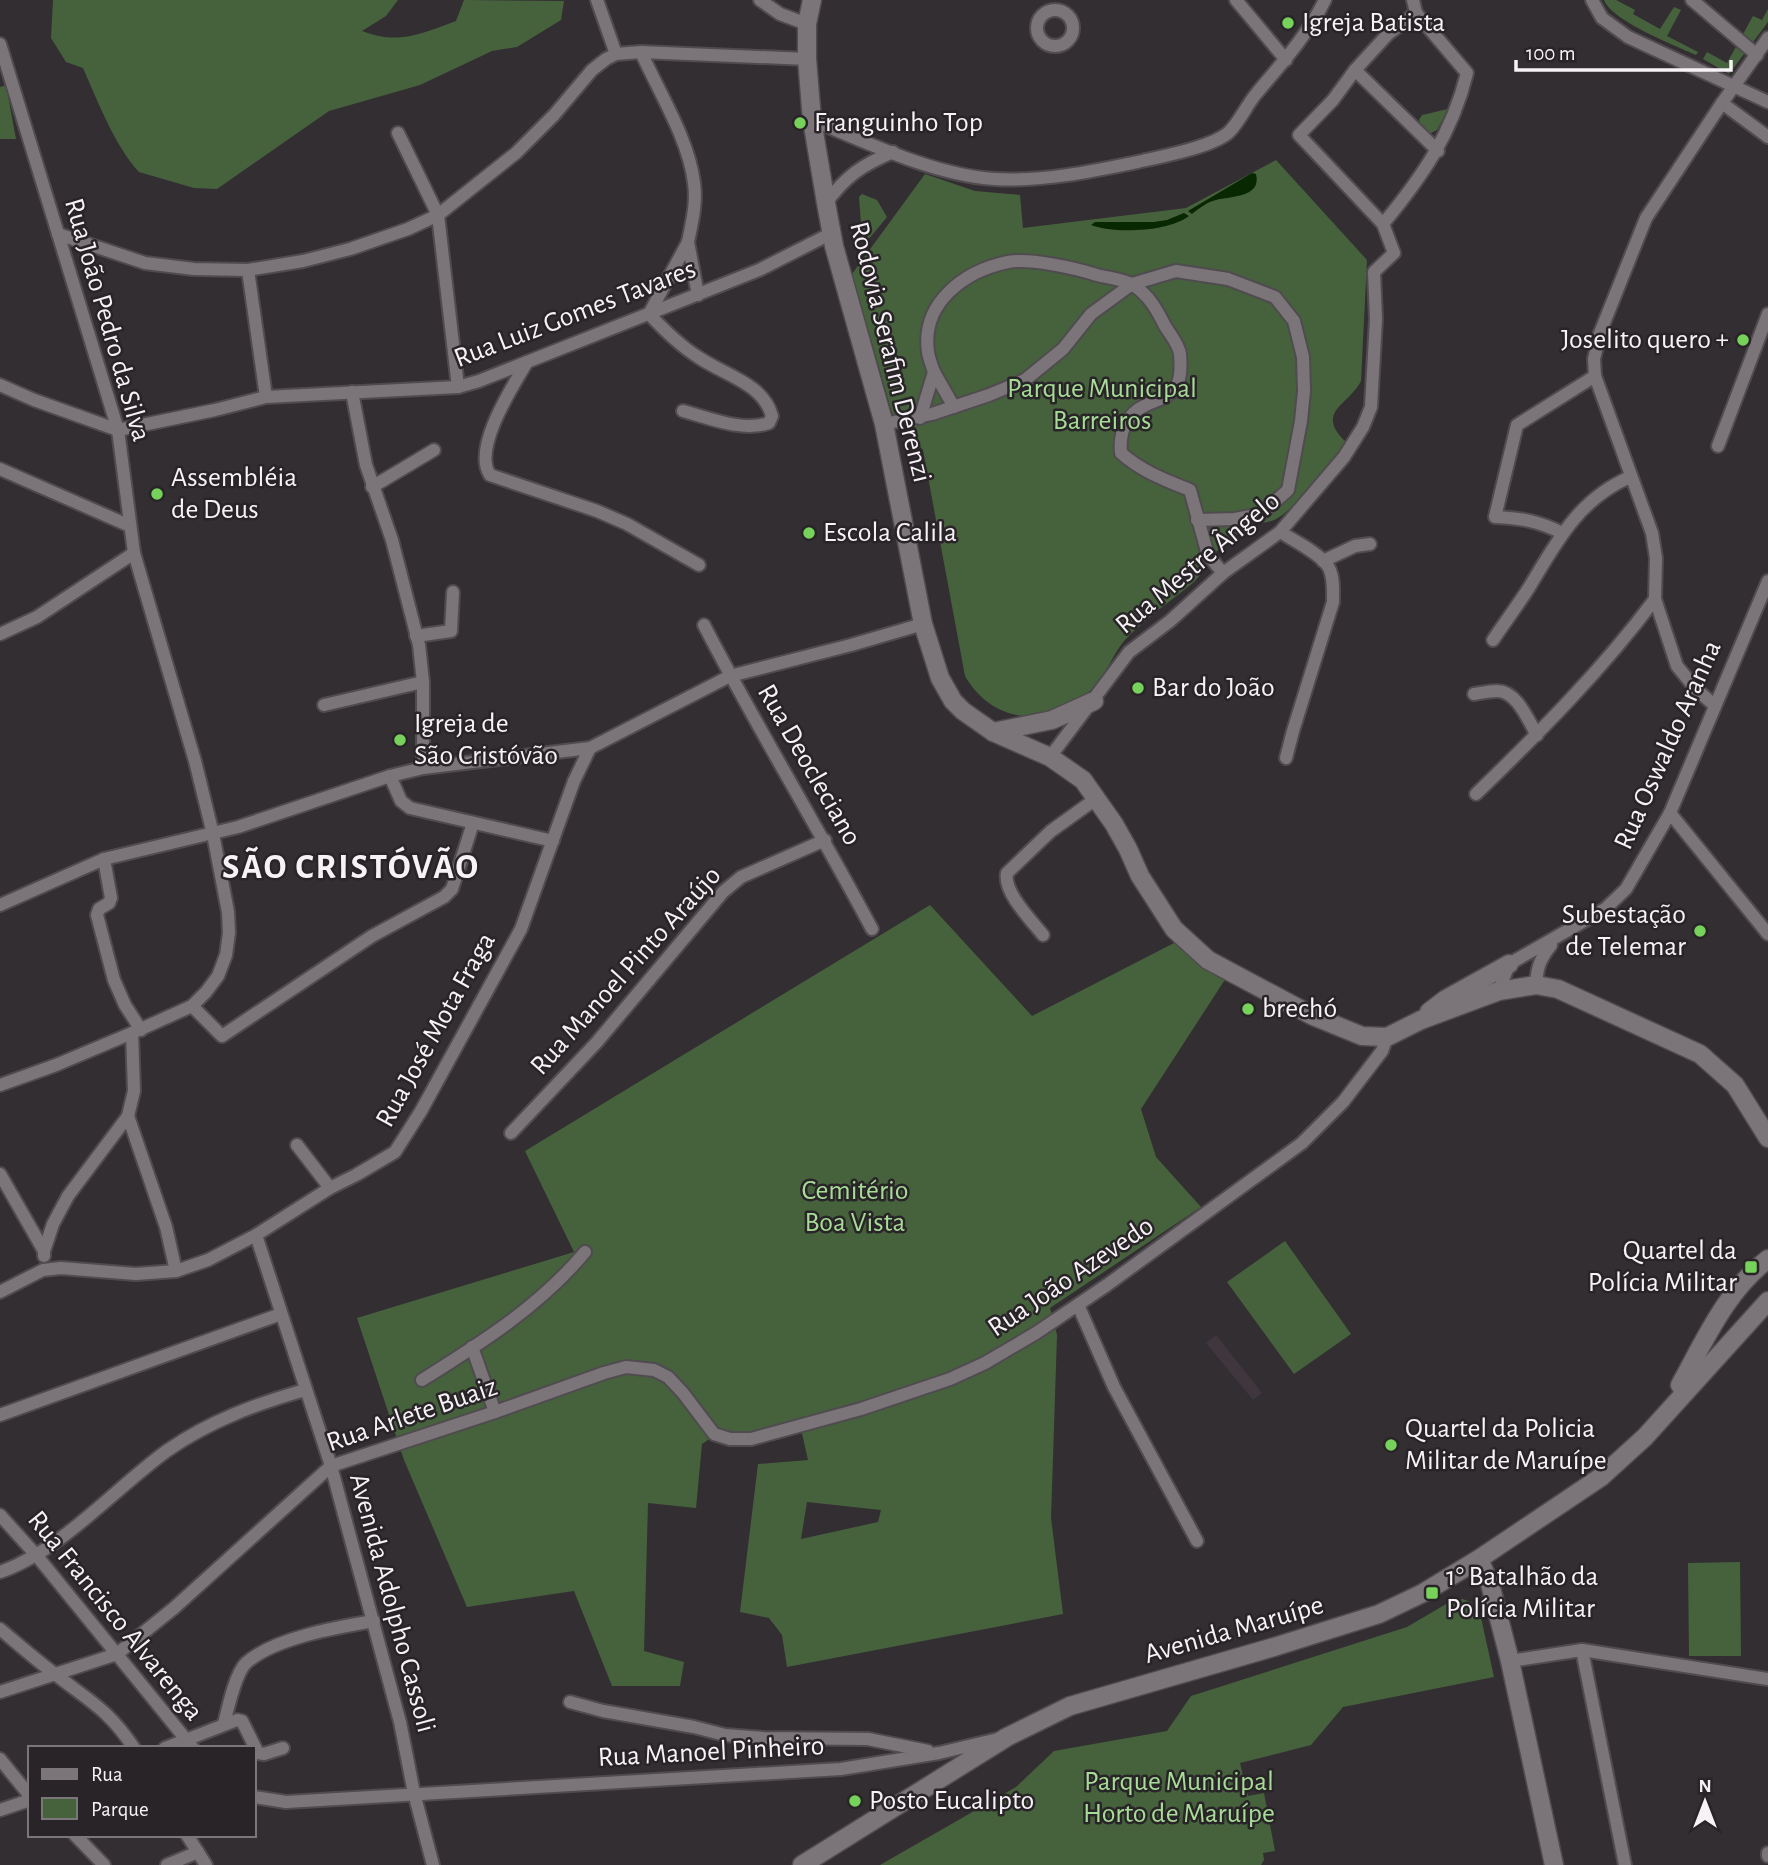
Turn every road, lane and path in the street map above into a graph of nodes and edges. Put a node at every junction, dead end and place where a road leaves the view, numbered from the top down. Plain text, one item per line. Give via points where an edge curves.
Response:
1 (597, 0) edge
2 (761, 0) edge
3 (812, 0) edge
4 (1236, 0) edge
5 (1325, 0) edge
6 (1413, 0) edge
7 (1591, 0) edge
8 (1692, 0) edge
9 (1416, 13) junction
10 (807, 24) junction
11 (1768, 38) edge
12 (0, 44) edge
13 (641, 52) junction
14 (616, 54) junction
15 (1757, 55) junction
16 (807, 59) junction
17 (1286, 60) junction
18 (1355, 70) junction
19 (5, 76) edge
20 (1736, 86) junction
21 (1768, 102) edge
22 (1722, 103) junction
23 (812, 120) junction
24 (398, 133) dead end
25 (1768, 137) edge
26 (1437, 151) junction
27 (893, 152) junction
28 (826, 203) junction
29 (438, 215) junction
30 (1383, 224) junction
31 (832, 233) junction
32 (58, 234) junction
33 (688, 242) junction
34 (248, 270) junction
35 (1132, 284) junction
36 (698, 295) junction
37 (649, 314) junction
38 (1768, 314) edge
39 (527, 362) junction
40 (934, 372) junction
41 (1595, 376) junction
42 (0, 385) edge
43 (458, 387) junction
44 (352, 392) junction
45 (266, 397) junction
46 (954, 407) junction
47 (683, 411) dead end
48 (920, 418) junction
49 (884, 424) junction
50 (118, 430) junction
51 (1718, 446) dead end
52 (434, 450) dead end
53 (0, 469) edge
54 (1630, 477) junction
55 (372, 486) junction
56 (1197, 520) junction
57 (130, 526) junction
58 (1280, 532) junction
59 (1562, 533) junction
60 (1370, 544) dead end
61 (134, 553) junction
62 (1323, 561) junction
63 (699, 565) dead end
64 (1223, 573) junction
65 (1768, 581) edge
66 (453, 592) dead end
67 (1765, 596) edge
68 (1654, 599) junction
69 (923, 624) junction
70 (704, 625) dead end
71 (0, 634) edge
72 (416, 636) junction
73 (1493, 640) dead end
74 (730, 676) junction
75 (423, 682) junction
76 (1474, 694) dead end
77 (1094, 701) junction
78 (324, 705) dead end
79 (1714, 705) junction
80 (993, 732) junction
81 (1537, 735) junction
82 (590, 748) junction
83 (1049, 757) junction
84 (1286, 758) dead end
85 (423, 768) junction
86 (390, 776) junction
87 (1476, 794) dead end
88 (1097, 798) junction
89 (1670, 813) junction
90 (473, 823) junction
91 (213, 834) junction
92 (825, 840) junction
93 (553, 841) junction
94 (104, 859) junction
95 (0, 905) edge
96 (873, 929) dead end
97 (1768, 934) edge
98 (1043, 935) dead end
99 (1559, 937) junction
100 (1509, 964) junction
101 (1536, 985) junction
102 (1499, 990) junction
103 (192, 1006) junction
104 (1421, 1020) junction
105 (137, 1031) junction
106 (1387, 1037) junction
107 (0, 1085) edge
108 (128, 1116) junction
109 (512, 1133) dead end
110 (1768, 1138) edge
111 (297, 1145) dead end
112 (0, 1174) edge
113 (330, 1188) junction
114 (256, 1236) junction
115 (44, 1251) junction
116 (585, 1252) dead end
117 (1768, 1259) edge
118 (43, 1270) junction
119 (176, 1271) junction
120 (0, 1292) edge
121 (1768, 1301) edge
122 (1078, 1305) junction
123 (281, 1314) junction
124 (472, 1348) junction
125 (422, 1380) dead end
126 (304, 1390) junction
127 (495, 1412) junction
128 (0, 1415) edge
129 (1663, 1416) junction
130 (714, 1434) joint
131 (331, 1466) junction
132 (0, 1515) edge
133 (1197, 1541) dead end
134 (37, 1556) junction
135 (1479, 1559) junction
136 (0, 1572) edge
137 (374, 1622) junction
138 (0, 1629) edge
139 (1582, 1650) junction
140 (117, 1654) junction
141 (1510, 1661) junction
142 (55, 1675) junction
143 (1768, 1679) edge
144 (0, 1692) edge
145 (570, 1702) dead end
146 (224, 1724) junction
147 (1007, 1737) junction
148 (189, 1744) edge
149 (133, 1746) edge
150 (256, 1746) edge
151 (256, 1746) edge
152 (283, 1748) dead end
153 (939, 1753) junction
154 (0, 1759) edge
155 (415, 1793) junction
156 (28, 1796) edge
157 (256, 1797) edge
158 (28, 1799) edge
159 (0, 1810) edge
160 (77, 1837) edge
161 (188, 1837) edge
162 (198, 1852) junction
163 (104, 1865) edge
164 (167, 1865) edge
165 (205, 1865) edge
166 (433, 1865) edge
167 (802, 1865) edge
168 (1554, 1865) edge
169 (1625, 1865) edge

1 - 14 street
2 - 10 street via 780,14
3 - 10 main road, Rodovia Serafim Derenzi
4 - 17 street
5 - 17 street
6 - 9 street
7 - 20 street via 1602,18 1628,37
8 - 15 street
9 - 18 street via 1388,34
9 - 26 street via 1467,74
10 - 16 main road, Rodovia Serafim Derenzi
11 - 15 street
12 - 19 street, Rua João Pedro da Silva
13 - 14 street
13 - 16 street
13 - 33 street via 690,161 695,206
14 - 29 street via 592,70 516,153
15 - 20 street
16 - 23 main road, Rodovia Serafim Derenzi
17 - 27 street via 1227,134 1186,152 1020,180 956,173
18 - 26 street
18 - 30 street via 1299,135
19 - 32 street, Rua João Pedro da Silva
20 - 21 street
20 - 22 street
22 - 25 street
22 - 41 street via 1646,218 1600,333
23 - 27 street
23 - 28 main road, Rodovia Serafim Derenzi
24 - 29 street
26 - 30 street
27 - 28 street via 848,177
28 - 31 main road, Rodovia Serafim Derenzi
29 - 34 street via 350,249
29 - 43 street
30 - 58 street, Rua Mestre Ângelo via 1394,253 1374,272 1371,407 1343,457
31 - 36 street, Rua Luiz Gomes Tavares
31 - 49 main road, Rodovia Serafim Derenzi
32 - 34 street via 145,263
32 - 50 street, Rua João Pedro da Silva
33 - 36 street
33 - 37 street
34 - 45 street
35 - 40 street via 1039,263 1010,262 978,272 952,286 937,306 928,352
35 - 46 street via 1091,314 1063,349 1025,380
35 - 56 street via 1153,303 1180,351 1180,379 1175,389 1128,419 1120,438 1121,453 1151,474 1190,490
35 - 56 street via 1176,271 1228,279 1275,297 1294,321 1303,357 1304,391 1288,490 1261,514
36 - 37 street, Rua Luiz Gomes Tavares
37 - 39 street, Rua Luiz Gomes Tavares
37 - 47 street via 699,358 758,391 772,416 769,423 758,427
38 - 51 street
39 - 43 street, Rua Luiz Gomes Tavares
39 - 63 street via 493,426 485,463 490,475 597,511
40 - 46 street
40 - 48 street
41 - 54 street
41 - 59 street via 1517,425 1494,517 1522,518
42 - 50 street
43 - 44 street, Rua Luiz Gomes Tavares
44 - 45 street, Rua Luiz Gomes Tavares
44 - 55 street
45 - 50 street, Rua Luiz Gomes Tavares
46 - 48 street
48 - 49 street
49 - 69 main road, Rodovia Serafim Derenzi
50 - 57 street, Rua João Pedro da Silva
52 - 55 street
53 - 57 street
54 - 59 street via 1609,486
54 - 68 street via 1652,533
55 - 72 street via 392,540
56 - 64 street via 1208,555
57 - 61 street, Rua João Pedro da Silva
58 - 62 street
58 - 64 street, Rua Mestre Ângelo
59 - 73 street
60 - 62 street
61 - 71 street via 37,617
61 - 91 street, Rua João Pedro da Silva
62 - 84 street via 1329,567 1333,602
64 - 77 street, Rua Mestre Ângelo via 1129,652
65 - 67 street, Rua Oswaldo Aranha
66 - 72 street via 451,631
67 - 79 street, Rua Oswaldo Aranha
68 - 79 street via 1677,666
68 - 81 street
69 - 74 street
69 - 80 main road, Rodovia Serafim Derenzi via 945,688 963,711
70 - 74 street, Rua Deocleciano
72 - 75 street
74 - 82 street
74 - 92 street, Rua Deocleciano
75 - 78 street
75 - 85 street
76 - 81 street via 1507,693
77 - 80 main road via 1052,720
77 - 83 street, Rua Mestre Ângelo
79 - 89 street, Rua Oswaldo Aranha
80 - 83 main road, Rodovia Serafim Derenzi
81 - 87 street
82 - 85 street
82 - 93 street, Rua José Mota Fraga
83 - 88 main road, Rodovia Serafim Derenzi via 1083,780
85 - 86 street
86 - 90 street via 405,805
86 - 91 street
88 - 98 street via 1051,831 1007,873 1009,891
88 - 106 main road, Rodovia Serafim Derenzi via 1174,929 1208,960 1312,1016 1362,1036
89 - 97 street
89 - 99 street, Rua Oswaldo Aranha via 1626,889 1605,909
90 - 93 street
90 - 103 street via 449,894 362,941 222,1036
91 - 94 street
91 - 103 street via 229,933 218,975
92 - 96 street, Rua Deocleciano
92 - 109 street, Rua Manoel Pinto Araújo via 732,883 597,1042
93 - 113 street, Rua José Mota Fraga via 521,929 406,1138 380,1163
94 - 95 street
94 - 105 street via 111,898 97,915 114,980
99 - 100 street, Rua Oswaldo Aranha
99 - 101 street, Rua Oswaldo Aranha via 1540,958
100 - 102 street
100 - 104 main road via 1436,1005
101 - 102 main road
101 - 110 main road via 1558,989 1700,1054 1735,1085
102 - 104 main road
103 - 105 street
104 - 106 main road
105 - 107 street
105 - 108 street
106 - 122 street, Rua João Azevedo via 1382,1051 1343,1102 1302,1143
108 - 115 street via 68,1196
108 - 119 street
111 - 113 street
112 - 115 street
113 - 114 street, Rua José Mota Fraga
114 - 119 street, Rua José Mota Fraga
114 - 123 street, Avenida Adolpho Cassoli
115 - 118 street
116 - 124 street via 533,1304
117 - 129 main road, Avenida Maruípe via 1730,1298
118 - 119 street, Rua José Mota Fraga
118 - 120 street, Rua José Mota Fraga
121 - 129 main road, Avenida Maruípe
122 - 130 street, Rua João Azevedo via 985,1363 950,1379 751,1439
122 - 133 street via 1114,1387
123 - 126 street, Avenida Adolpho Cassoli
123 - 128 street
124 - 125 street
124 - 127 street
126 - 131 street, Avenida Adolpho Cassoli
126 - 134 street via 258,1403 192,1434
127 - 130 street, Rua Arlete Buaiz via 604,1373 640,1367 668,1377
127 - 131 street, Rua Arlete Buaiz
129 - 135 main road, Avenida Maruípe via 1601,1477
131 - 137 street, Avenida Adolpho Cassoli
131 - 140 street, Rua Arlete Buaiz
132 - 134 street, Rua Francisco Alvarenga
134 - 136 street
134 - 140 street, Rua Francisco Alvarenga
135 - 141 main road
135 - 147 main road, Avenida Maruípe via 1379,1614 1091,1699
137 - 146 street via 326,1629 270,1649 246,1664
137 - 155 street, Avenida Adolpho Cassoli
138 - 142 street
139 - 141 street
139 - 143 street
139 - 169 street
140 - 142 street
140 - 148 street, Rua Francisco Alvarenga
141 - 168 main road
142 - 144 street
142 - 149 street via 104,1710
145 - 153 street via 725,1735 868,1740
146 - 148 street
146 - 150 street via 242,1721
147 - 153 street, Rua Manoel Pinheiro
147 - 167 main road, Avenida Maruípe
151 - 152 street via 261,1755
153 - 155 street, Rua Manoel Pinheiro via 841,1769
154 - 156 street
155 - 157 street via 286,1802
155 - 166 street, Avenida Adolpho Cassoli
158 - 159 street
160 - 163 street
161 - 162 street
162 - 164 street
162 - 165 street

